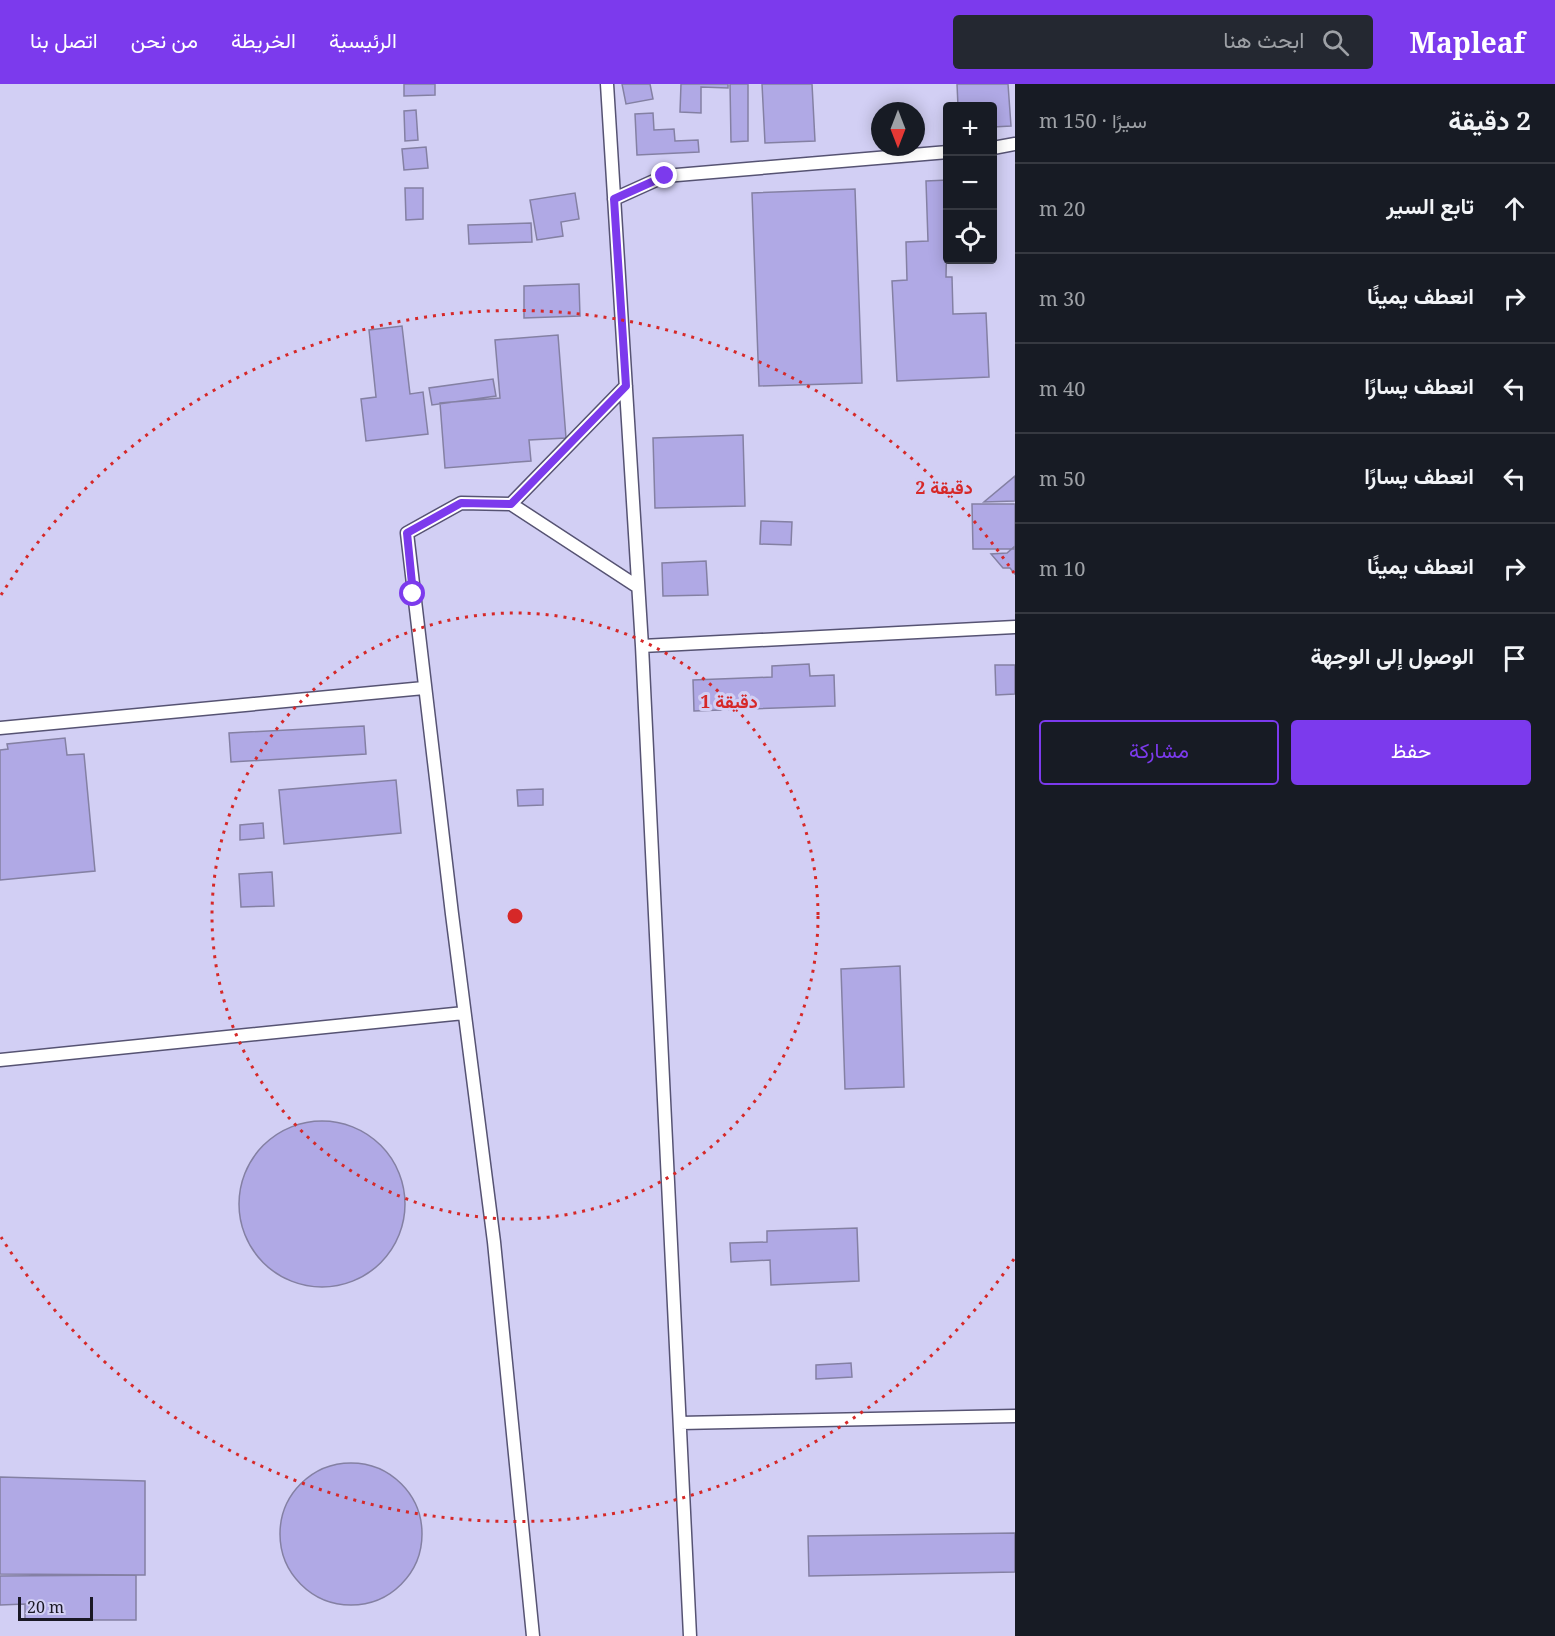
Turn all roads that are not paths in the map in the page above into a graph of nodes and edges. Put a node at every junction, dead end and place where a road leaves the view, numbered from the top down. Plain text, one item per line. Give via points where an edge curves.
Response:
1 (607, 84) edge
2 (1015, 144) edge
3 (997, 147) edge
4 (943, 152) edge
5 (614, 199) junction
6 (626, 386) junction
7 (511, 504) junction
8 (639, 587) junction
9 (1015, 627) edge
10 (642, 646) junction
11 (424, 688) junction
12 (0, 728) edge
13 (464, 1013) junction
14 (0, 1060) edge
15 (1015, 1416) edge
16 (680, 1423) junction
17 (533, 1636) edge
18 (690, 1636) edge

1 - 5 lane
2 - 3 lane
4 - 5 lane via 665,176
5 - 6 lane
6 - 7 lane
6 - 8 lane
7 - 8 lane
7 - 11 lane via 461,503 407,533
8 - 10 lane
9 - 10 lane
10 - 16 lane
11 - 12 lane
11 - 13 lane
13 - 14 lane
13 - 17 lane via 494,1242
15 - 16 lane
16 - 18 lane

